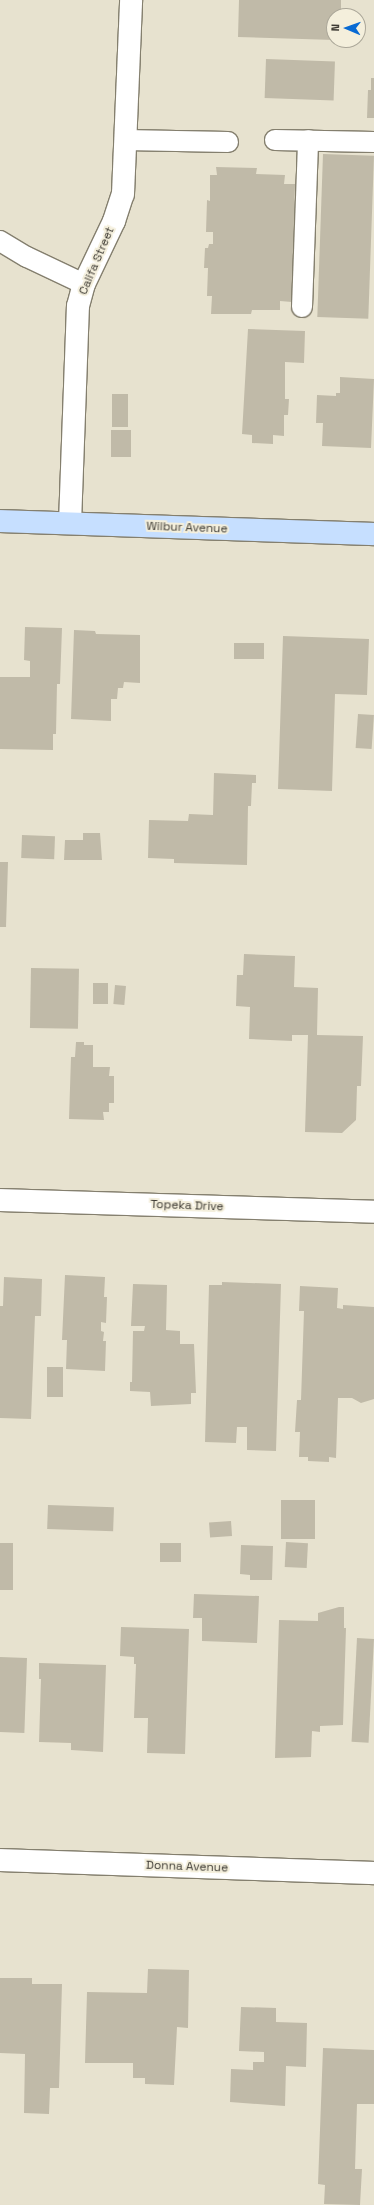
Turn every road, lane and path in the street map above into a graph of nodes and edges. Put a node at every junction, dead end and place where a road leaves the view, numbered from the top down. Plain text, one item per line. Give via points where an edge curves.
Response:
1 (131, 0) edge
2 (125, 140) junction
3 (275, 140) dead end
4 (308, 140) junction
5 (228, 142) dead end
6 (374, 142) edge
7 (0, 241) edge
8 (84, 284) junction
9 (302, 307) dead end
10 (0, 521) edge
11 (70, 523) junction
12 (374, 534) edge
13 (0, 1200) edge
14 (374, 1212) edge
15 (0, 1860) edge
16 (374, 1872) edge

1 - 2 street, Califa Street
2 - 5 lane
2 - 8 street, Califa Street via 123,194 114,221
3 - 4 lane
4 - 6 lane
4 - 9 lane
7 - 8 lane
8 - 11 street, Califa Street via 78,306
10 - 11 main road, Wilbur Avenue
11 - 12 main road, Wilbur Avenue
13 - 14 street, Topeka Drive
15 - 16 street, Donna Avenue

